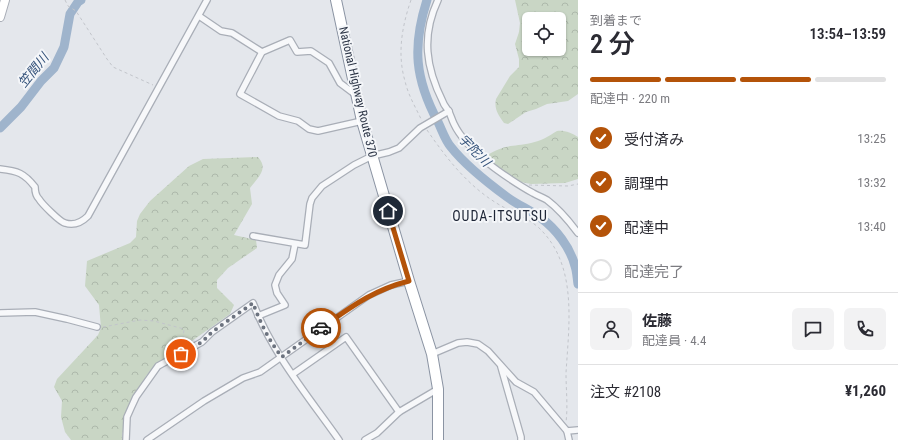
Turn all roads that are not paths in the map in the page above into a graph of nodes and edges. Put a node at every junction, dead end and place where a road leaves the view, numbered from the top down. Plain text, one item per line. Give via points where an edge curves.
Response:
1 (5, 0) edge
2 (207, 0) edge
3 (336, 0) edge
4 (438, 0) edge
5 (198, 16) junction
6 (0, 17) edge
7 (262, 52) junction
8 (357, 95) junction
9 (448, 112) junction
10 (362, 121) junction
11 (372, 156) junction
12 (0, 169) edge
13 (578, 233) edge
14 (253, 236) dead end
15 (295, 244) junction
16 (409, 281) junction
17 (0, 313) edge
18 (258, 316) junction
19 (97, 328) road end
20 (432, 354) junction
21 (282, 357) junction
22 (500, 365) junction
23 (293, 374) junction
24 (438, 389) junction
25 (399, 412) junction
26 (567, 430) junction
27 (578, 430) edge
28 (126, 440) edge
29 (147, 440) edge
30 (339, 440) edge
31 (365, 440) edge
32 (438, 440) edge
33 (521, 440) edge
34 (569, 440) edge

1 - 6 main road
2 - 5 street
3 - 8 highway, National Highway Route 370
4 - 9 street via 433,9 427,48 436,88
5 - 7 street
5 - 12 street via 83,221 76,224 64,223 38,199 35,187 28,178 20,172
7 - 8 street via 290,40 297,52 311,51 329,63 340,83
7 - 10 street via 240,94 279,116 298,121 318,131
8 - 10 highway, National Highway Route 370
9 - 11 street via 425,125 399,148
9 - 13 street via 454,124 488,164 545,199
10 - 11 highway, National Highway Route 370
11 - 15 street via 322,186 310,204 305,245
11 - 16 highway, National Highway Route 370
14 - 15 street
15 - 18 street via 292,259 279,275 275,285 277,294 285,305
16 - 20 highway, National Highway Route 370
16 - 21 street via 391,285 369,295
17 - 19 street via 35,312
18 - 21 street via 274,348
18 - 28 street via 253,303 202,342 158,366 136,397 127,417
20 - 22 street via 467,342 478,344
20 - 24 highway, National Highway Route 370
21 - 23 street
21 - 29 street via 260,372 243,378 204,401
22 - 26 street via 516,382 534,392
22 - 33 street
23 - 25 street via 346,337
23 - 30 street
24 - 25 street
24 - 32 highway, National Highway Route 370
25 - 31 street via 377,433
26 - 27 street
26 - 34 street

